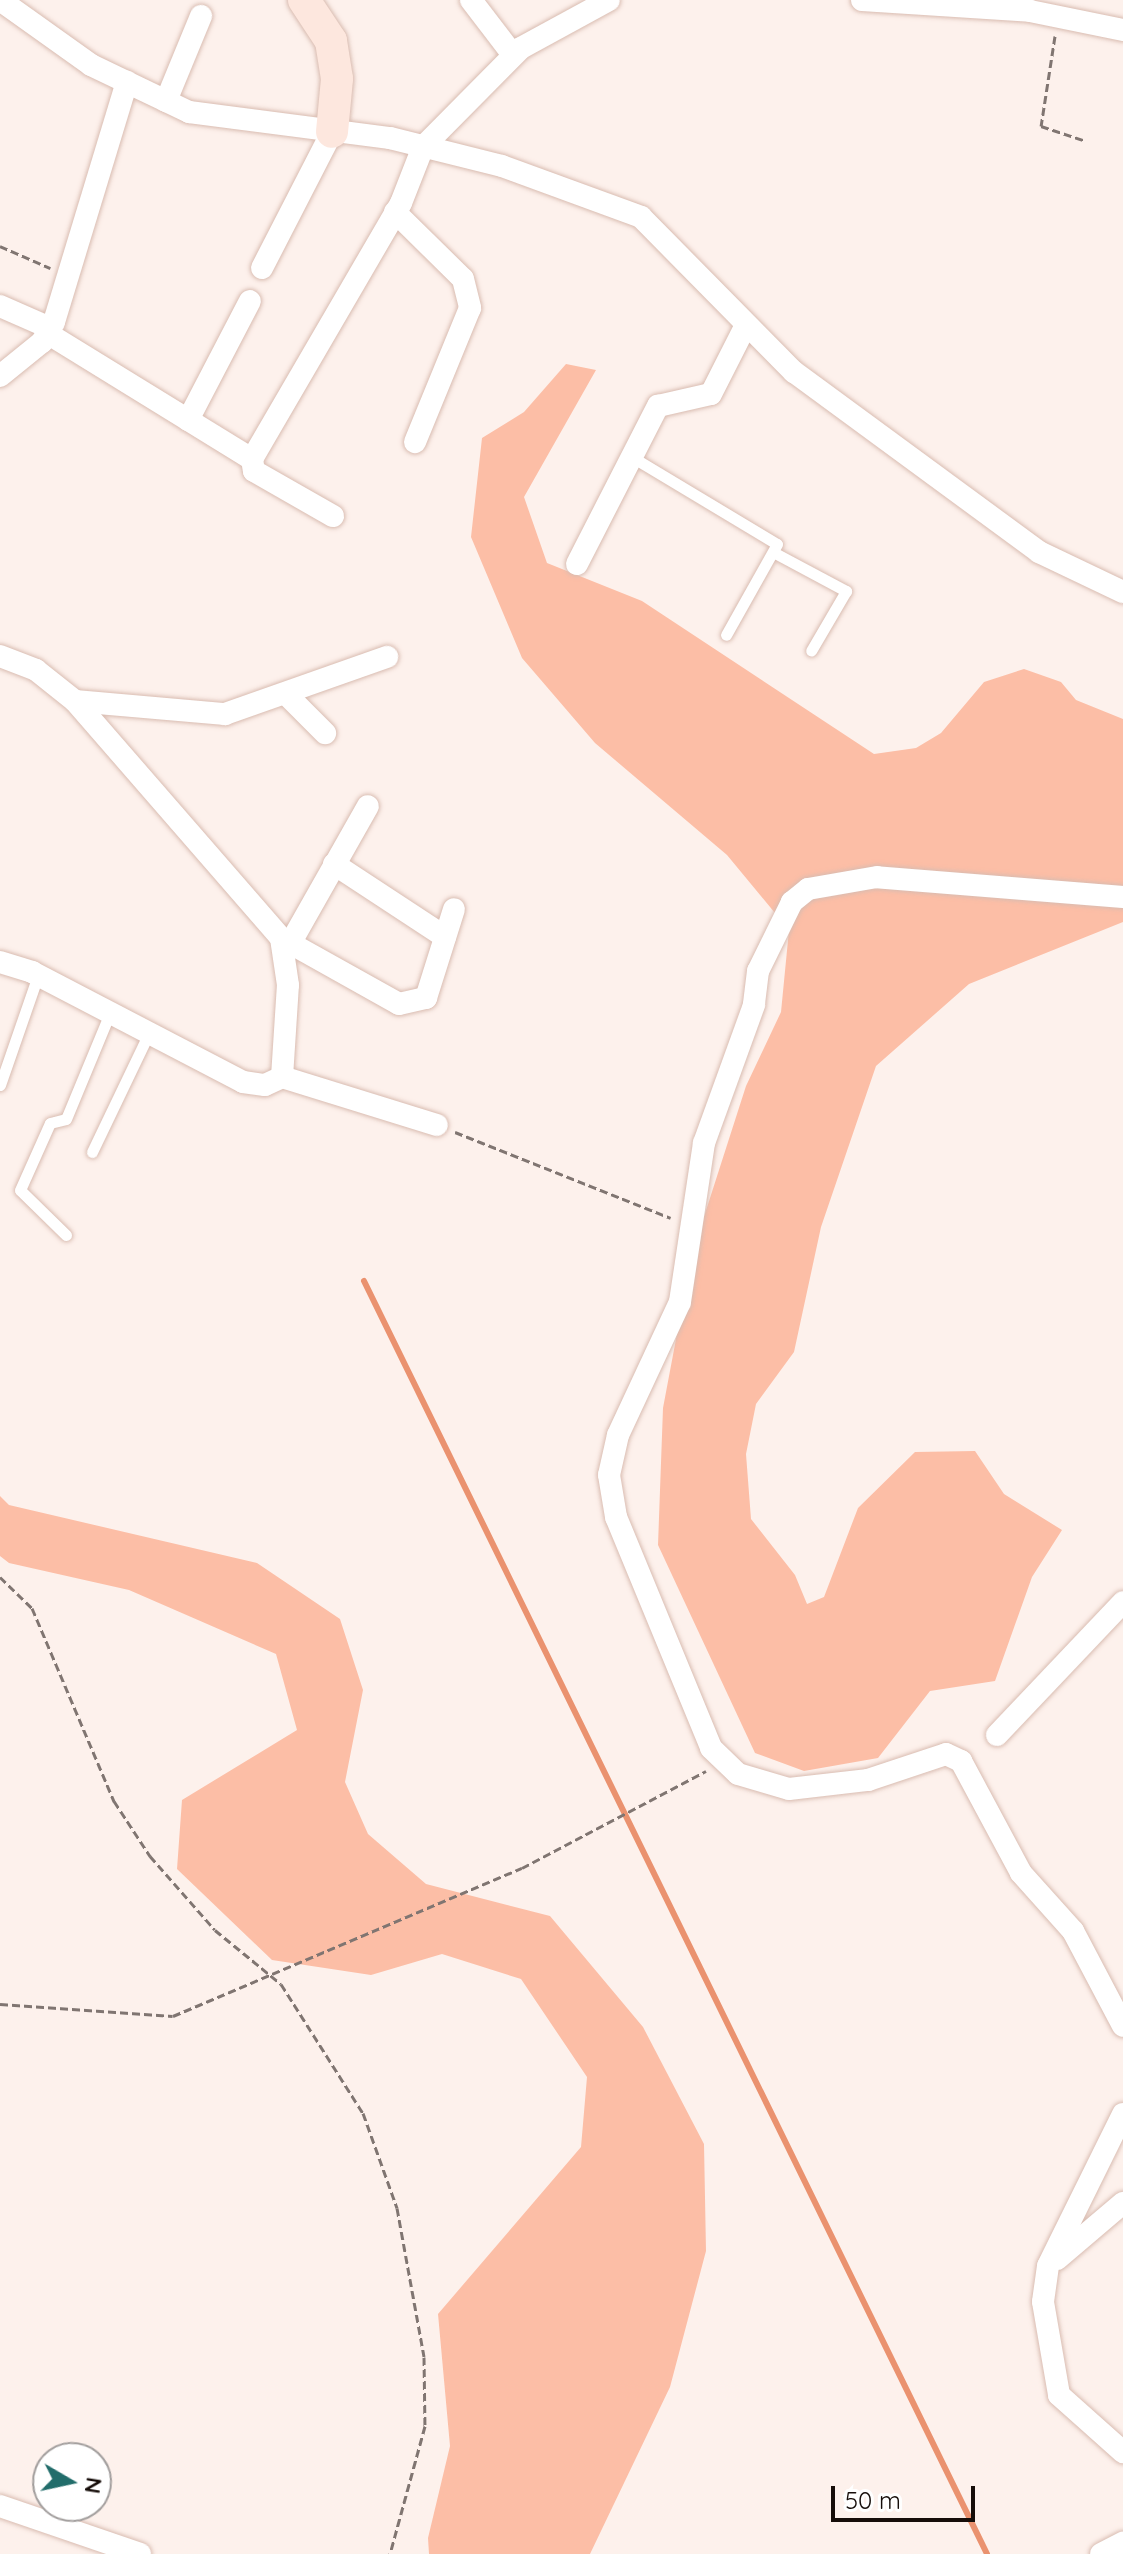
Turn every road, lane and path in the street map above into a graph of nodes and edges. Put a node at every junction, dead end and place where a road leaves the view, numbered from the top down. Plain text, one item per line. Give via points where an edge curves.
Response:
1 (0, 0) edge
2 (304, 0) edge
3 (471, 0) edge
4 (609, 0) edge
5 (862, 0) edge
6 (201, 16) dead end
7 (1058, 16) junction
8 (1123, 30) edge
9 (513, 55) junction
10 (127, 82) junction
11 (166, 101) junction
12 (332, 132) junction
13 (1086, 141) dead end
14 (423, 147) junction
15 (395, 212) junction
16 (0, 246) edge
17 (262, 268) dead end
18 (68, 276) junction
19 (250, 301) dead end
20 (0, 306) edge
21 (746, 325) junction
22 (49, 330) junction
23 (1, 374) edge
24 (188, 420) junction
25 (415, 442) dead end
26 (632, 457) junction
27 (252, 459) junction
28 (333, 516) dead end
29 (773, 552) junction
30 (577, 564) dead end
31 (1123, 592) edge
32 (726, 635) dead end
33 (811, 651) dead end
34 (0, 656) edge
35 (387, 657) dead end
36 (287, 695) junction
37 (75, 701) junction
38 (325, 733) dead end
39 (368, 806) dead end
40 (334, 864) junction
41 (1123, 897) edge
42 (454, 909) dead end
43 (445, 937) junction
44 (286, 940) junction
45 (0, 962) edge
46 (38, 975) junction
47 (110, 1013) junction
48 (149, 1033) junction
49 (282, 1077) junction
50 (0, 1085) edge
51 (437, 1125) joint
52 (92, 1152) dead end
53 (691, 1226) junction
54 (66, 1235) dead end
55 (0, 1577) edge
56 (1123, 1602) edge
57 (1113, 1632) edge
58 (997, 1735) dead end
59 (724, 1762) junction
60 (269, 1974) junction
61 (0, 2004) edge
62 (1123, 2026) edge
63 (1123, 2114) edge
64 (1123, 2203) edge
65 (1048, 2266) junction
66 (1123, 2452) edge
67 (0, 2506) edge
68 (1123, 2543) edge
69 (140, 2554) edge
70 (390, 2554) edge
71 (1101, 2554) edge

1 - 10 street
2 - 12 street via 331,41 337,79
3 - 9 street
4 - 9 street
5 - 7 street
6 - 11 street
7 - 8 street
7 - 13 path via 1041,126
9 - 14 street
10 - 11 street
10 - 18 street
11 - 12 street via 248,123
12 - 14 street
12 - 17 street
14 - 15 street
14 - 21 street via 516,171 641,217
15 - 25 street via 463,279 470,308
15 - 27 street
16 - 18 path
18 - 22 street
19 - 24 street
20 - 22 street
21 - 26 street via 711,394 658,406
21 - 31 street via 794,372 1039,552
22 - 23 street
22 - 24 street
24 - 27 street
26 - 29 lane via 777,544
26 - 30 street
27 - 28 street via 254,471
29 - 32 lane
29 - 33 lane via 846,591
34 - 37 street via 36,670
35 - 36 street
36 - 37 street via 225,714
36 - 38 street
37 - 44 street
39 - 40 street
40 - 43 street
40 - 44 street
41 - 53 street via 877,877 808,889 779,922 758,971 754,1005 704,1143
42 - 43 street
43 - 44 street via 426,998 399,1004
44 - 49 street
45 - 46 street
46 - 47 street
46 - 50 lane
47 - 48 street
47 - 54 lane via 66,1119 50,1123 20,1190
48 - 49 street via 243,1082
48 - 52 lane
49 - 51 street
51 - 53 path
53 - 59 street via 680,1302 618,1435 609,1475 616,1517 711,1748
55 - 60 path via 32,1608 114,1801 150,1856 215,1930
56 - 57 street
57 - 58 street
59 - 60 path via 522,1868
59 - 62 street via 789,1789 868,1780 946,1754 961,1761 1021,1873 1073,1931
60 - 61 path via 173,2016
60 - 70 path via 363,2113 397,2208 424,2357 425,2426
63 - 65 street
64 - 65 street
65 - 66 street via 1048,2357 1059,2395
67 - 69 street
68 - 71 street

